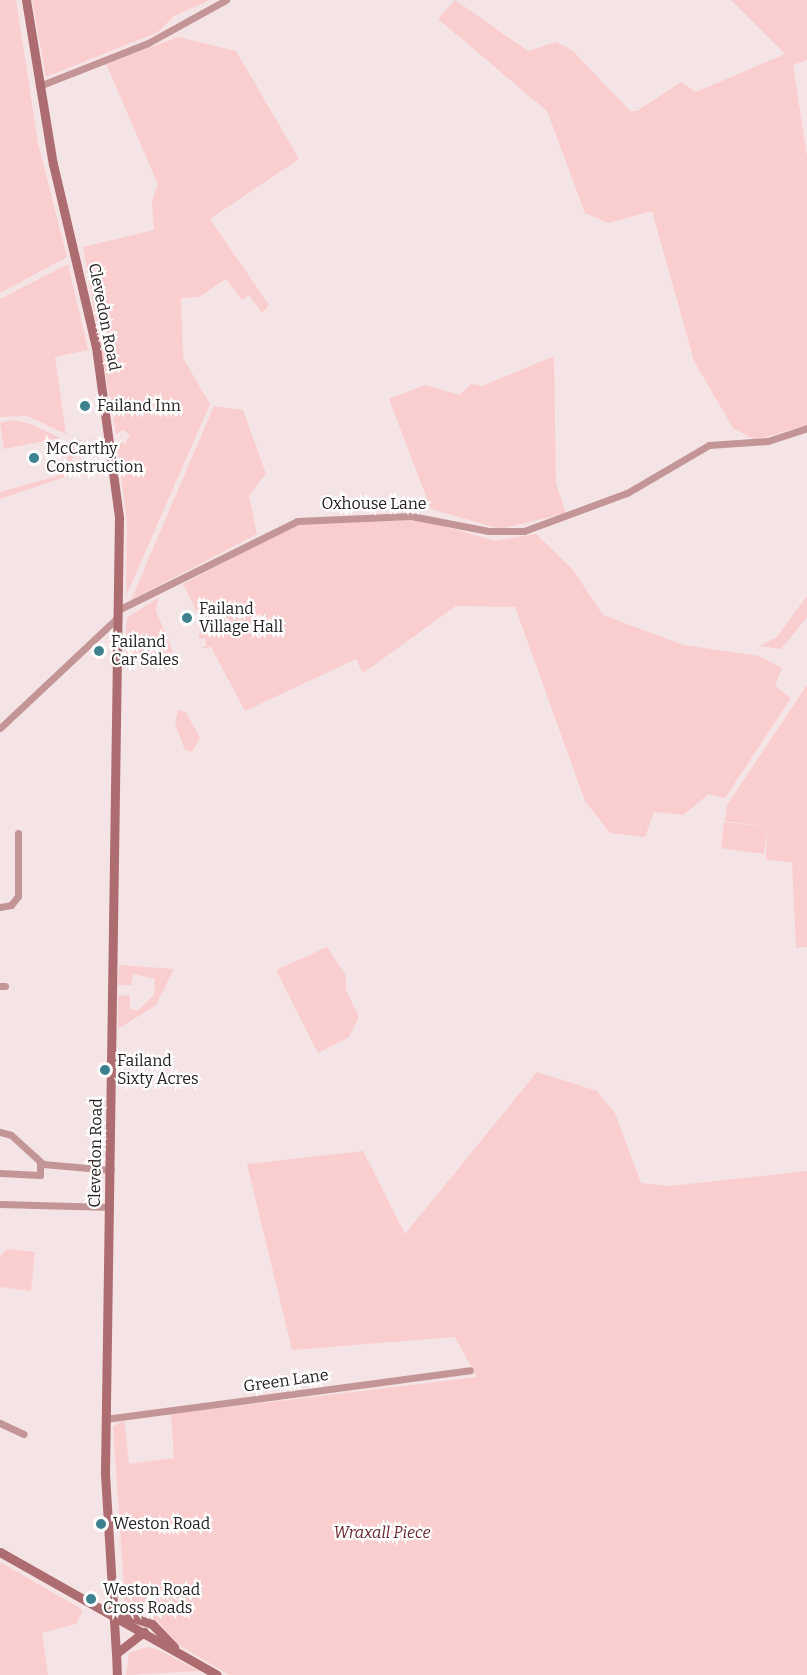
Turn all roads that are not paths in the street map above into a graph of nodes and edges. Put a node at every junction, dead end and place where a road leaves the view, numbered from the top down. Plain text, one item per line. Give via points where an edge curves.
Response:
1 (26, 0) edge
2 (226, 0) edge
3 (39, 86) junction
4 (807, 428) edge
5 (118, 617) junction
6 (0, 728) edge
7 (18, 833) dead end
8 (0, 907) edge
9 (0, 1132) edge
10 (40, 1163) junction
11 (111, 1170) junction
12 (0, 1173) edge
13 (0, 1204) edge
14 (110, 1206) junction
15 (470, 1370) dead end
16 (105, 1419) junction
17 (0, 1423) edge
18 (24, 1434) dead end
19 (0, 1552) edge
20 (115, 1615) junction
21 (144, 1632) junction
22 (177, 1651) junction
23 (116, 1655) junction
24 (117, 1675) edge
25 (216, 1675) edge

1 - 3 main road, Clevedon Road
2 - 3 street via 148,43
3 - 5 main road, Clevedon Road via 96,347 118,500
4 - 5 street, Oxhouse Lane via 768,441 709,445 627,493 536,529 496,532 411,516 297,520
5 - 6 street, Oxhouse Lane
5 - 11 main road, Clevedon Road
7 - 8 street via 11,842 18,896 11,905
9 - 10 street via 12,1135
10 - 11 street
10 - 12 street via 40,1174
11 - 14 main road, Clevedon Road
13 - 14 street
14 - 16 main road, Clevedon Road
15 - 16 street, Green Lane
16 - 20 main road, Clevedon Road
17 - 18 street via 14,1434
19 - 20 main road
20 - 21 main road
20 - 22 main road via 152,1624
20 - 23 main road, Clevedon Road
21 - 22 main road
21 - 23 main road via 127,1641
22 - 25 main road
23 - 24 main road, Clevedon Road

